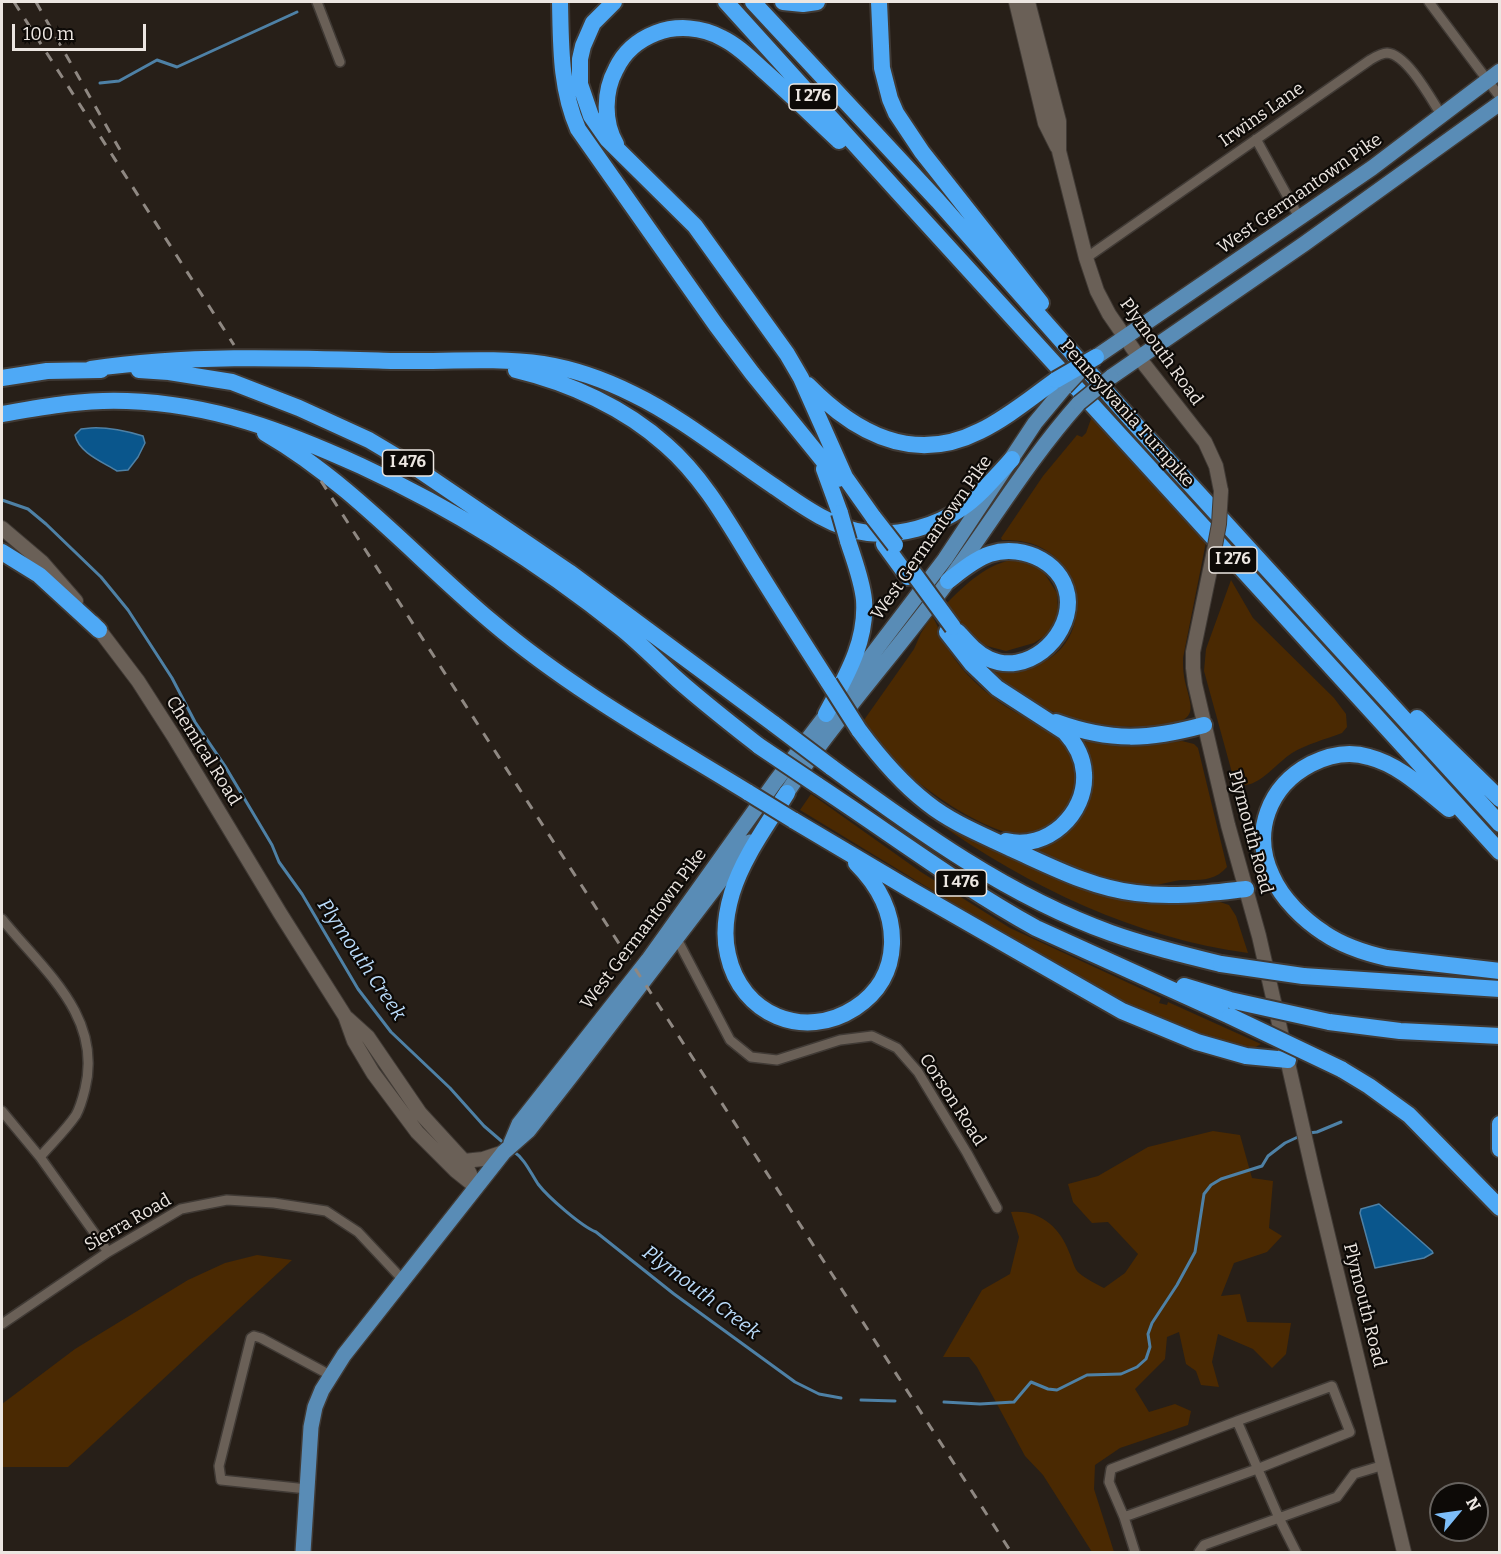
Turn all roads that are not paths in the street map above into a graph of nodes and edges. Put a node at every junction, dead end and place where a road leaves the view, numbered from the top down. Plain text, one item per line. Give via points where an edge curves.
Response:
1 (317, 2) edge
2 (560, 2) edge
3 (599, 2) edge
4 (614, 2) edge
5 (726, 2) edge
6 (753, 2) edge
7 (783, 2) edge
8 (817, 2) edge
9 (879, 2) edge
10 (1016, 2) edge
11 (1028, 2) edge
12 (1429, 2) edge
13 (340, 62) dead end
14 (1493, 75) edge
15 (1500, 97) edge
16 (1500, 103) edge
17 (569, 105) junction
18 (1442, 116) junction
19 (1256, 139) junction
20 (1059, 151) junction
21 (632, 163) junction
22 (898, 192) junction
23 (1299, 219) junction
24 (1086, 258) junction
25 (1125, 338) junction
26 (1096, 357) joint
27 (1140, 358) junction
28 (470, 362) junction
29 (90, 369) junction
30 (2, 378) edge
31 (801, 378) junction
32 (1060, 383) junction
33 (2, 414) edge
34 (237, 417) junction
35 (793, 423) junction
36 (1135, 424) junction
37 (1012, 459) junction
38 (870, 518) junction
39 (2, 528) edge
40 (2, 552) edge
41 (564, 577) junction
42 (948, 581) junction
43 (99, 630) junction
44 (950, 630) junction
45 (1333, 641) junction
46 (826, 714) junction
47 (1044, 717) junction
48 (1204, 725) junction
49 (787, 793) junction
50 (1500, 799) edge
51 (1500, 824) edge
52 (974, 831) junction
53 (827, 840) junction
54 (1497, 849) edge
55 (1246, 889) junction
56 (2, 919) edge
57 (677, 939) junction
58 (1500, 971) edge
59 (1500, 984) edge
60 (1472, 986) junction
61 (1500, 989) edge
62 (1230, 1008) junction
63 (345, 1016) junction
64 (1500, 1036) edge
65 (1288, 1059) junction
66 (2, 1111) edge
67 (1500, 1124) edge
68 (508, 1148) junction
69 (1500, 1149) edge
70 (40, 1157) junction
71 (464, 1161) junction
72 (476, 1187) junction
73 (996, 1208) dead end
74 (1500, 1208) edge
75 (108, 1252) junction
76 (404, 1281) junction
77 (2, 1324) edge
78 (330, 1375) junction
79 (1237, 1421) junction
80 (1384, 1465) junction
81 (1257, 1469) junction
82 (307, 1489) junction
83 (1124, 1517) junction
84 (1279, 1518) junction
85 (303, 1552) edge
86 (1135, 1552) edge
87 (1199, 1552) edge
88 (1296, 1552) edge
89 (1404, 1552) edge

1 - 13 street
2 - 17 highway via 561,58
3 - 17 highway via 575,41 568,80
4 - 21 highway via 593,23 583,46 580,84 595,124
5 - 22 highway, Pennsylvania Turnpike / I 276
6 - 36 highway, Pennsylvania Turnpike / I 276 via 938,201
7 - 8 highway
9 - 36 highway via 885,84 904,126
10 - 20 main road, Plymouth Road via 1045,123
11 - 20 main road, Plymouth Road via 1059,121
12 - 14 street
14 - 15 street
14 - 18 main road, West Germantown Pike
16 - 27 main road, West Germantown Pike
17 - 35 highway via 583,138 752,373
18 - 19 street, Irwins Lane via 1406,63 1385,52
18 - 23 main road, West Germantown Pike
19 - 23 street
19 - 24 street, Irwins Lane
20 - 24 main road, Plymouth Road
21 - 22 highway via 613,139 608,120 608,91 615,70 632,47 646,37 670,29 697,29 736,47 886,190
21 - 31 highway via 696,226
22 - 54 highway, Pennsylvania Turnpike / I 276
23 - 25 main road, West Germantown Pike
24 - 25 main road, Plymouth Road via 1103,303
25 - 26 main road, West Germantown Pike
25 - 27 main road, Plymouth Road
26 - 32 highway, bridge
27 - 42 main road, West Germantown Pike, bridge via 1079,403 1054,431
27 - 48 main road, Plymouth Road, bridge via 1205,442 1216,466 1221,491 1219,524 1193,652
28 - 29 highway via 275,357 184,359
28 - 37 highway via 554,366 634,394 799,504 851,530 890,534 948,516 969,503
28 - 52 highway, bridge via 530,373 572,388 613,407 666,445 729,523 859,730 888,767 929,805
29 - 30 highway, I 476
29 - 41 highway, I 476 via 169,372 232,382 299,408 369,440 406,463
31 - 32 highway via 828,406 861,429 891,442 911,445 940,444 975,434
31 - 38 highway via 841,469
32 - 37 main road, West Germantown Pike
33 - 34 highway, I 476 via 125,400
34 - 41 highway, I 476 via 287,434 391,480
34 - 53 highway, bridge via 330,478 456,592 564,679
35 - 38 highway
35 - 46 highway, bridge via 824,470 864,599 862,630 852,666
36 - 45 highway, Pennsylvania Turnpike / I 276
37 - 46 main road, West Germantown Pike via 945,559
38 - 44 highway, bridge
39 - 43 main road, Chemical Road via 42,562
40 - 43 highway via 39,575
41 - 60 highway, I 476, bridge via 774,723 912,826 1018,891 1110,933 1221,964 1303,976
41 - 62 highway, I 476, bridge via 701,701 759,746 995,904 1114,964
42 - 44 highway via 991,554 1017,551 1041,558 1050,566 1065,588 1068,601 1055,640 1045,650 1022,661 990,659
42 - 49 main road, West Germantown Pike
43 - 63 main road, Chemical Road via 174,737
44 - 47 highway via 967,658 990,681
45 - 50 highway via 1382,681
45 - 51 highway, Pennsylvania Turnpike / I 276
46 - 68 main road, West Germantown Pike via 648,960 519,1124
47 - 48 highway via 1127,738
47 - 52 highway via 1065,732 1081,757 1084,783 1077,808 1059,829 1028,843 1012,843
48 - 55 main road, Plymouth Road
49 - 53 highway via 738,877 728,908 725,939 733,972 751,1000 793,1022 819,1022 847,1013 871,995 890,965 892,933 884,902 858,865
49 - 57 main road, West Germantown Pike
52 - 55 highway via 1110,889 1182,895
53 - 65 highway via 1132,1015 1197,1042 1246,1056
54 - 58 highway via 1399,770 1368,756 1350,754 1315,762 1286,781 1270,805 1263,835 1271,876 1281,892 1312,925 1334,940 1388,958
55 - 65 main road, Plymouth Road
56 - 70 street via 70,999 86,1035 88,1075 76,1114
57 - 68 main road, West Germantown Pike via 529,1130
57 - 73 street, Corson Road via 730,1040 751,1057 777,1060 840,1040 872,1036 897,1048 918,1072
59 - 60 highway, I 476
60 - 61 highway
62 - 64 highway, bridge via 1400,1031
62 - 74 highway, bridge via 1369,1086 1408,1115
63 - 71 main road, Chemical Road via 368,1037 420,1113
63 - 72 main road, Chemical Road via 373,1073 404,1115 456,1172
65 - 80 main road, Plymouth Road
66 - 70 street
67 - 69 highway
68 - 71 main road via 483,1159
68 - 72 main road, West Germantown Pike
70 - 75 street
71 - 72 main road, Chemical Road
72 - 76 main road, West Germantown Pike
75 - 76 street, Sierra Road via 181,1209 227,1200 274,1203 326,1211 358,1232
75 - 77 street, Sierra Road
76 - 78 main road, West Germantown Pike
78 - 82 main road, West Germantown Pike via 313,1417
78 - 82 street via 261,1338 251,1338 219,1466 221,1480
79 - 81 street
79 - 81 street via 1332,1386 1350,1432
79 - 83 street via 1111,1469 1110,1482
80 - 84 street via 1354,1474 1337,1497
80 - 89 main road, Plymouth Road
81 - 83 street
81 - 84 street
82 - 85 main road, West Germantown Pike
83 - 86 street
84 - 87 street via 1204,1545
84 - 88 street

